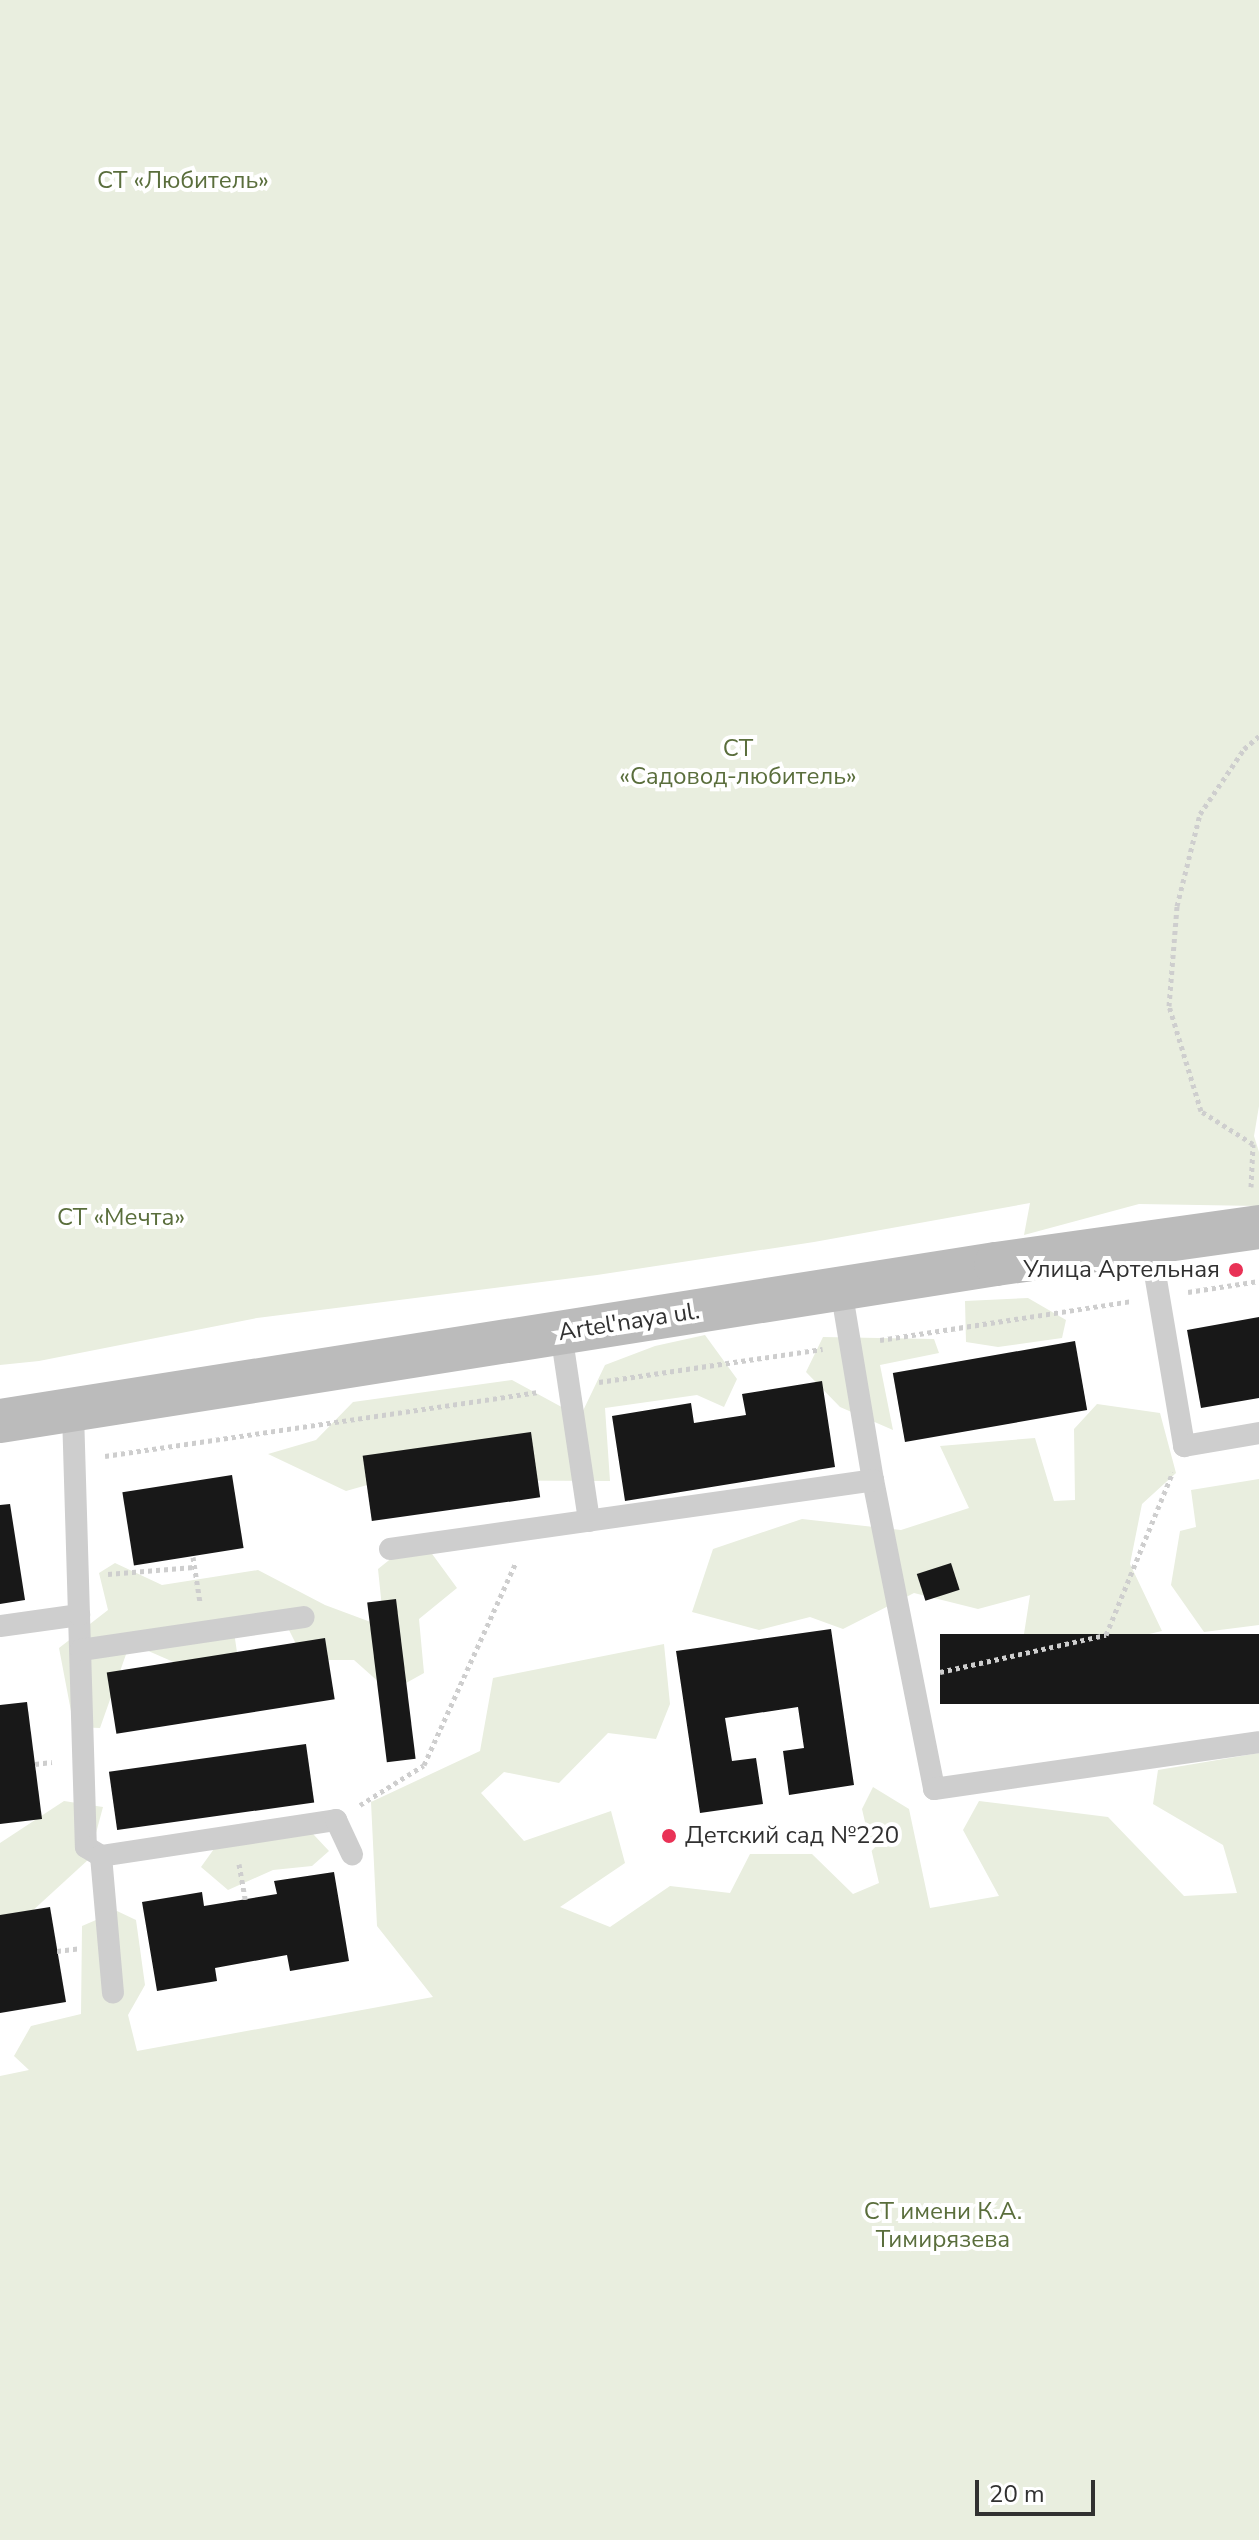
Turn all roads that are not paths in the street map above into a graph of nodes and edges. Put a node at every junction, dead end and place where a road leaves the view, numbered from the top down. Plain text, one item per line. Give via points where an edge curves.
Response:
1 (1255, 1213) edge
2 (1150, 1244) junction
3 (841, 1289) junction
4 (561, 1333) junction
5 (73, 1411) junction
6 (0, 1421) edge
7 (1259, 1433) edge
8 (873, 1480) junction
9 (589, 1521) junction
10 (390, 1549) dead end
11 (79, 1615) junction
12 (304, 1617) dead end
13 (0, 1626) edge
14 (81, 1650) junction
15 (1259, 1742) edge
16 (352, 1855) dead end
17 (101, 1856) junction
18 (113, 1992) dead end

1 - 2 street, Artel'naya ul.
2 - 3 street, Artel'naya ul.
2 - 7 lane via 1184,1446
3 - 4 street, Artel'naya ul.
3 - 8 lane
4 - 5 street, Artel'naya ul.
4 - 9 lane
5 - 6 street, Artel'naya ul.
5 - 11 lane
8 - 9 lane
8 - 15 lane via 934,1789
9 - 10 lane
11 - 13 lane
11 - 14 lane
12 - 14 lane
14 - 17 lane via 86,1847
16 - 17 lane via 336,1820
17 - 18 lane

